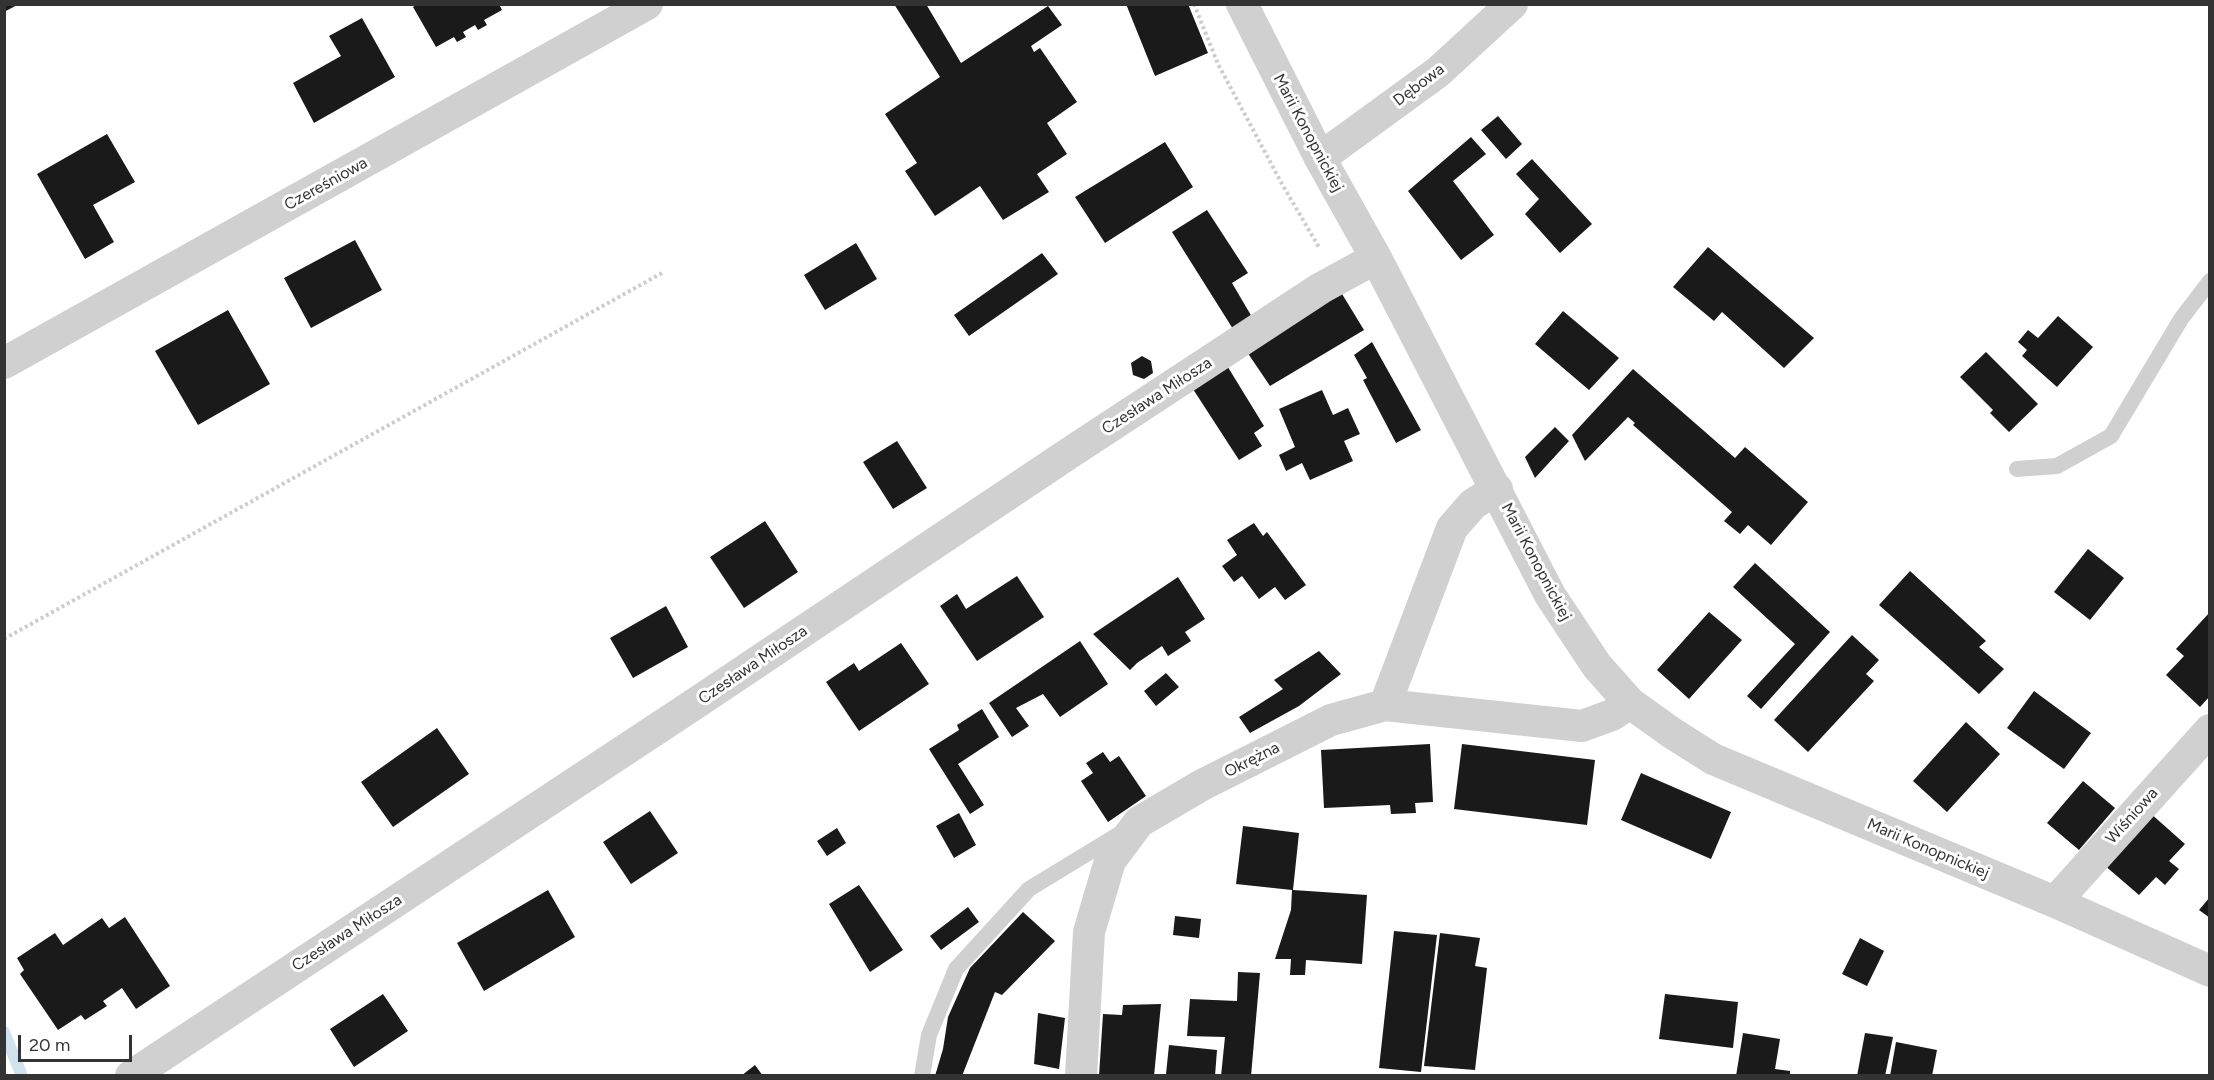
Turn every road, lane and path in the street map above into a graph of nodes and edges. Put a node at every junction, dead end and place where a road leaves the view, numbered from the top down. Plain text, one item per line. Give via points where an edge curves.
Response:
1 (647, 4) edge
2 (1194, 4) edge
3 (1242, 4) edge
4 (1512, 4) edge
5 (1320, 158) junction
6 (1376, 258) junction
7 (662, 273) dead end
8 (1338, 278) junction
9 (2210, 281) edge
10 (4, 363) edge
11 (2017, 469) dead end
12 (1497, 489) junction
13 (4, 639) edge
14 (1630, 703) junction
15 (1385, 705) junction
16 (2210, 730) edge
17 (1139, 822) junction
18 (2055, 902) junction
19 (2210, 971) edge
20 (131, 1076) edge
21 (922, 1076) edge
22 (1081, 1076) edge

1 - 10 street, Czereśniowa
2 - 8 path via 1218,64
3 - 5 street, Marii Konopnickiej
4 - 5 street, Dębowa via 1438,72
5 - 6 street, Marii Konopnickiej
6 - 8 street, Czesława Miłosza
6 - 12 street, Marii Konopnickiej
7 - 13 path
8 - 20 street, Czesława Miłosza
9 - 11 lane via 2181,319 2111,436 2057,466
12 - 14 street, Marii Konopnickiej via 1550,595 1597,666
12 - 15 street via 1473,504 1452,528
14 - 15 street, Okrężna via 1612,715 1581,726
14 - 18 street, Marii Konopnickiej via 1713,759
15 - 17 street, Okrężna via 1331,720 1202,785
16 - 18 street, Wiśniowa
17 - 21 lane via 1029,889 956,969 929,1035
17 - 22 street, Okrężna via 1110,861 1089,932
18 - 19 street, Marii Konopnickiej

